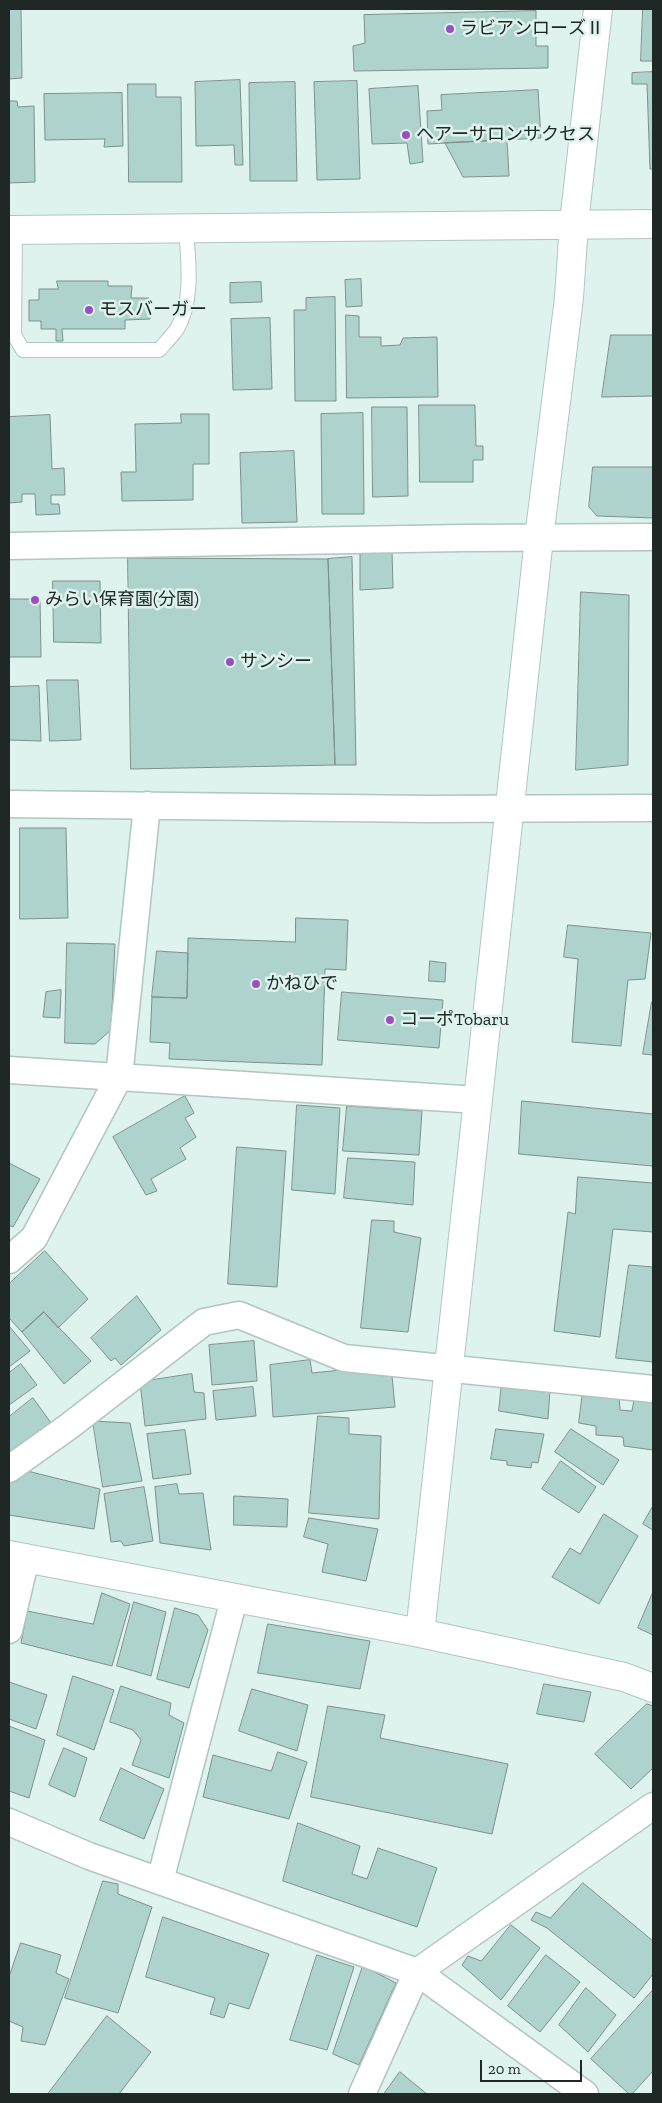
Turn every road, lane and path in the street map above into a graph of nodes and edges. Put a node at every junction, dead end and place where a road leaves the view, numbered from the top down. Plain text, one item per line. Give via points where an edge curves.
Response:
1 (598, 9) edge
2 (574, 223) junction
3 (653, 224) edge
4 (186, 228) junction
5 (12, 230) edge
6 (653, 537) edge
7 (539, 538) junction
8 (9, 546) edge
9 (9, 804) edge
10 (147, 805) junction
11 (653, 808) edge
12 (509, 809) junction
13 (9, 1070) edge
14 (119, 1077) junction
15 (478, 1100) junction
16 (9, 1260) edge
17 (450, 1370) junction
18 (653, 1389) edge
19 (9, 1469) edge
20 (18, 1556) edge
21 (234, 1599) junction
22 (9, 1630) edge
23 (420, 1633) junction
24 (653, 1688) edge
25 (653, 1806) edge
26 (9, 1822) edge
27 (160, 1881) junction
28 (417, 1972) junction
29 (362, 2094) edge
30 (585, 2094) edge

1 - 2 street
2 - 3 street
2 - 4 street
2 - 7 street via 570,298
4 - 5 street
4 - 5 lane via 185,311 177,329 159,350 23,350 14,335
6 - 7 street
7 - 8 street
7 - 12 street
9 - 10 street
10 - 12 street
10 - 14 street
11 - 12 street
12 - 15 street
13 - 14 street
14 - 15 street
14 - 16 street via 34,1238
15 - 17 street
17 - 18 street
17 - 19 street via 344,1358 239,1315 204,1322
17 - 23 street
20 - 21 street
20 - 22 street
21 - 23 street
21 - 27 street
23 - 24 street via 624,1677
25 - 28 street
26 - 27 street via 61,1846
27 - 28 street
28 - 29 street
28 - 30 street

